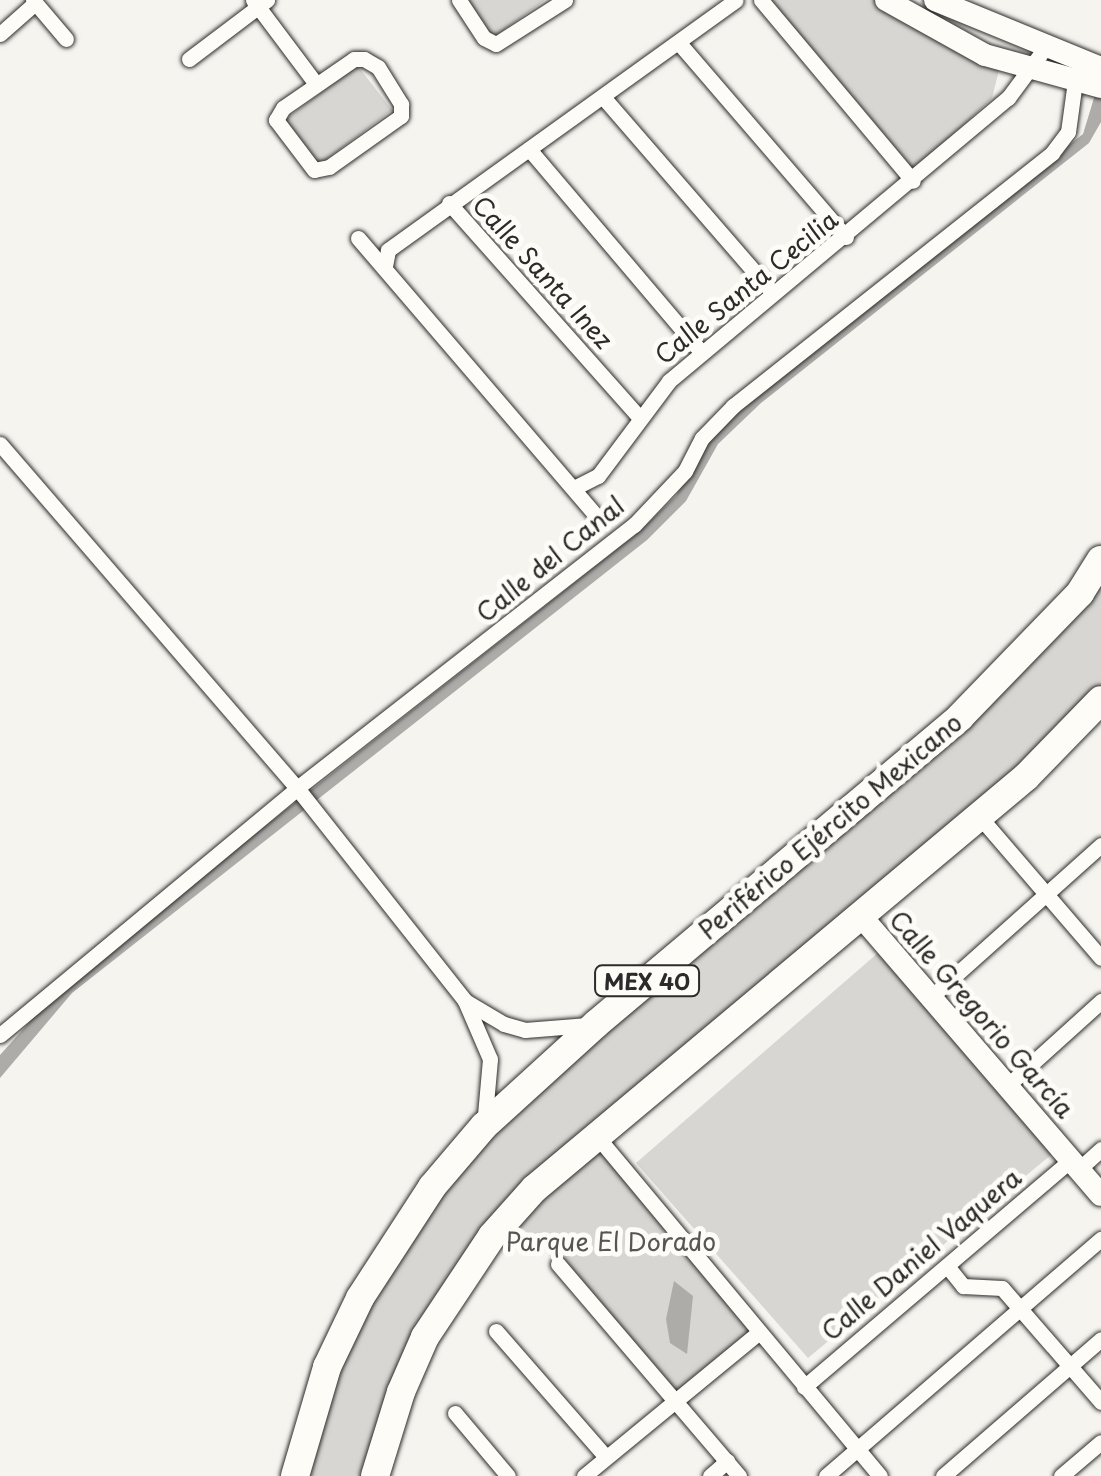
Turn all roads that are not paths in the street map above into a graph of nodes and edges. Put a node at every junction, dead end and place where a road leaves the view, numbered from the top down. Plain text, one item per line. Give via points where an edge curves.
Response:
1 (459, 0) edge
2 (564, 0) edge
3 (736, 0) edge
4 (761, 0) edge
5 (886, 0) edge
6 (935, 0) edge
7 (34, 2) edge
8 (259, 2) edge
9 (0, 34) edge
10 (66, 39) dead end
11 (679, 42) junction
12 (1045, 48) junction
13 (189, 60) dead end
14 (1101, 68) edge
15 (1029, 70) junction
16 (1075, 82) junction
17 (316, 84) junction
18 (1101, 87) edge
19 (603, 97) junction
20 (529, 148) junction
21 (912, 181) junction
22 (449, 204) junction
23 (358, 238) dead end
24 (846, 238) junction
25 (384, 266) junction
26 (773, 294) junction
27 (701, 352) junction
28 (640, 418) junction
29 (0, 444) edge
30 (574, 488) junction
31 (595, 516) dead end
32 (1101, 560) edge
33 (1101, 700) edge
34 (297, 788) junction
35 (979, 816) junction
36 (1101, 845) edge
37 (1045, 896) junction
38 (860, 914) junction
39 (1101, 958) edge
40 (931, 997) junction
41 (465, 1000) junction
42 (1101, 1001) edge
43 (596, 1024) junction
44 (0, 1035) edge
45 (1008, 1086) junction
46 (484, 1126) junction
47 (595, 1134) junction
48 (1101, 1149) edge
49 (1075, 1164) junction
50 (1101, 1195) edge
51 (1101, 1239) edge
52 (558, 1264) dead end
53 (947, 1266) junction
54 (1021, 1308) junction
55 (496, 1331) dead end
56 (759, 1332) junction
57 (1101, 1340) edge
58 (1070, 1366) junction
59 (804, 1387) junction
60 (674, 1401) junction
61 (1101, 1402) edge
62 (454, 1413) dead end
63 (1101, 1442) edge
64 (858, 1450) junction
65 (606, 1458) junction
66 (726, 1461) junction
67 (295, 1476) edge
68 (375, 1476) edge
69 (508, 1476) edge
70 (584, 1476) edge
71 (710, 1476) edge
72 (740, 1476) edge
73 (826, 1476) edge
74 (880, 1476) edge
75 (943, 1476) edge
76 (1062, 1476) edge

1 - 2 street via 484,38 496,44
3 - 11 street
4 - 21 street
5 - 15 street via 943,36
6 - 12 street
7 - 9 street
7 - 10 street
8 - 13 street
8 - 17 street
11 - 19 street
11 - 24 street
12 - 14 street
12 - 15 street, Calle Santa Cecilia
15 - 16 street
15 - 21 street, Calle Santa Cecilia via 1008,98
16 - 18 street
16 - 34 street, Calle del Canal via 1068,132 1052,153 733,406 702,438 686,472 634,526
17 - 17 street via 276,120 314,170 329,167 400,116 401,104 372,62 354,60
19 - 20 street
19 - 26 street
20 - 22 street
20 - 27 street
21 - 24 street, Calle Santa Cecilia
22 - 25 street via 388,250
22 - 28 street, Calle Santa Inez
23 - 25 street
24 - 26 street, Calle Santa Cecilia
25 - 30 street
26 - 27 street, Calle Santa Cecilia
27 - 28 street, Calle Santa Cecilia
28 - 30 street, Calle Santa Cecilia via 598,476
29 - 34 street
30 - 31 street
32 - 43 highway, Periférico Ejército Mexicano / MEX 40 via 1069,606 960,717
33 - 35 highway, MEX 40
34 - 41 street
34 - 44 street, Calle del Canal
35 - 37 street
35 - 38 highway, MEX 40
36 - 37 street
37 - 39 street
37 - 40 street
38 - 40 street, Calle Gregorio García
38 - 47 highway, MEX 40
40 - 45 street, Calle Gregorio García
41 - 43 street via 525,1030
41 - 46 street via 490,1058
42 - 45 street
43 - 46 highway, Periférico Ejército Mexicano / MEX 40
45 - 49 street, Calle Gregorio García
46 - 67 highway, Periférico Ejército Mexicano / MEX 40 via 421,1202 360,1298 327,1367
47 - 56 street
47 - 68 highway, MEX 40 via 524,1200 455,1288 401,1392
48 - 49 street, Calle Daniel Vaquera
49 - 50 street, Calle Gregorio García
49 - 53 street, Calle Daniel Vaquera
51 - 54 street
52 - 60 street
53 - 54 street via 963,1286 1002,1288
53 - 59 street, Calle Daniel Vaquera
54 - 58 street
54 - 64 street
55 - 65 street
56 - 59 street
56 - 60 street
57 - 58 street
58 - 61 street
58 - 75 street
59 - 64 street
60 - 65 street
60 - 66 street
62 - 69 street
63 - 76 street
64 - 73 street
64 - 74 street
65 - 70 street
66 - 71 street
66 - 72 street

